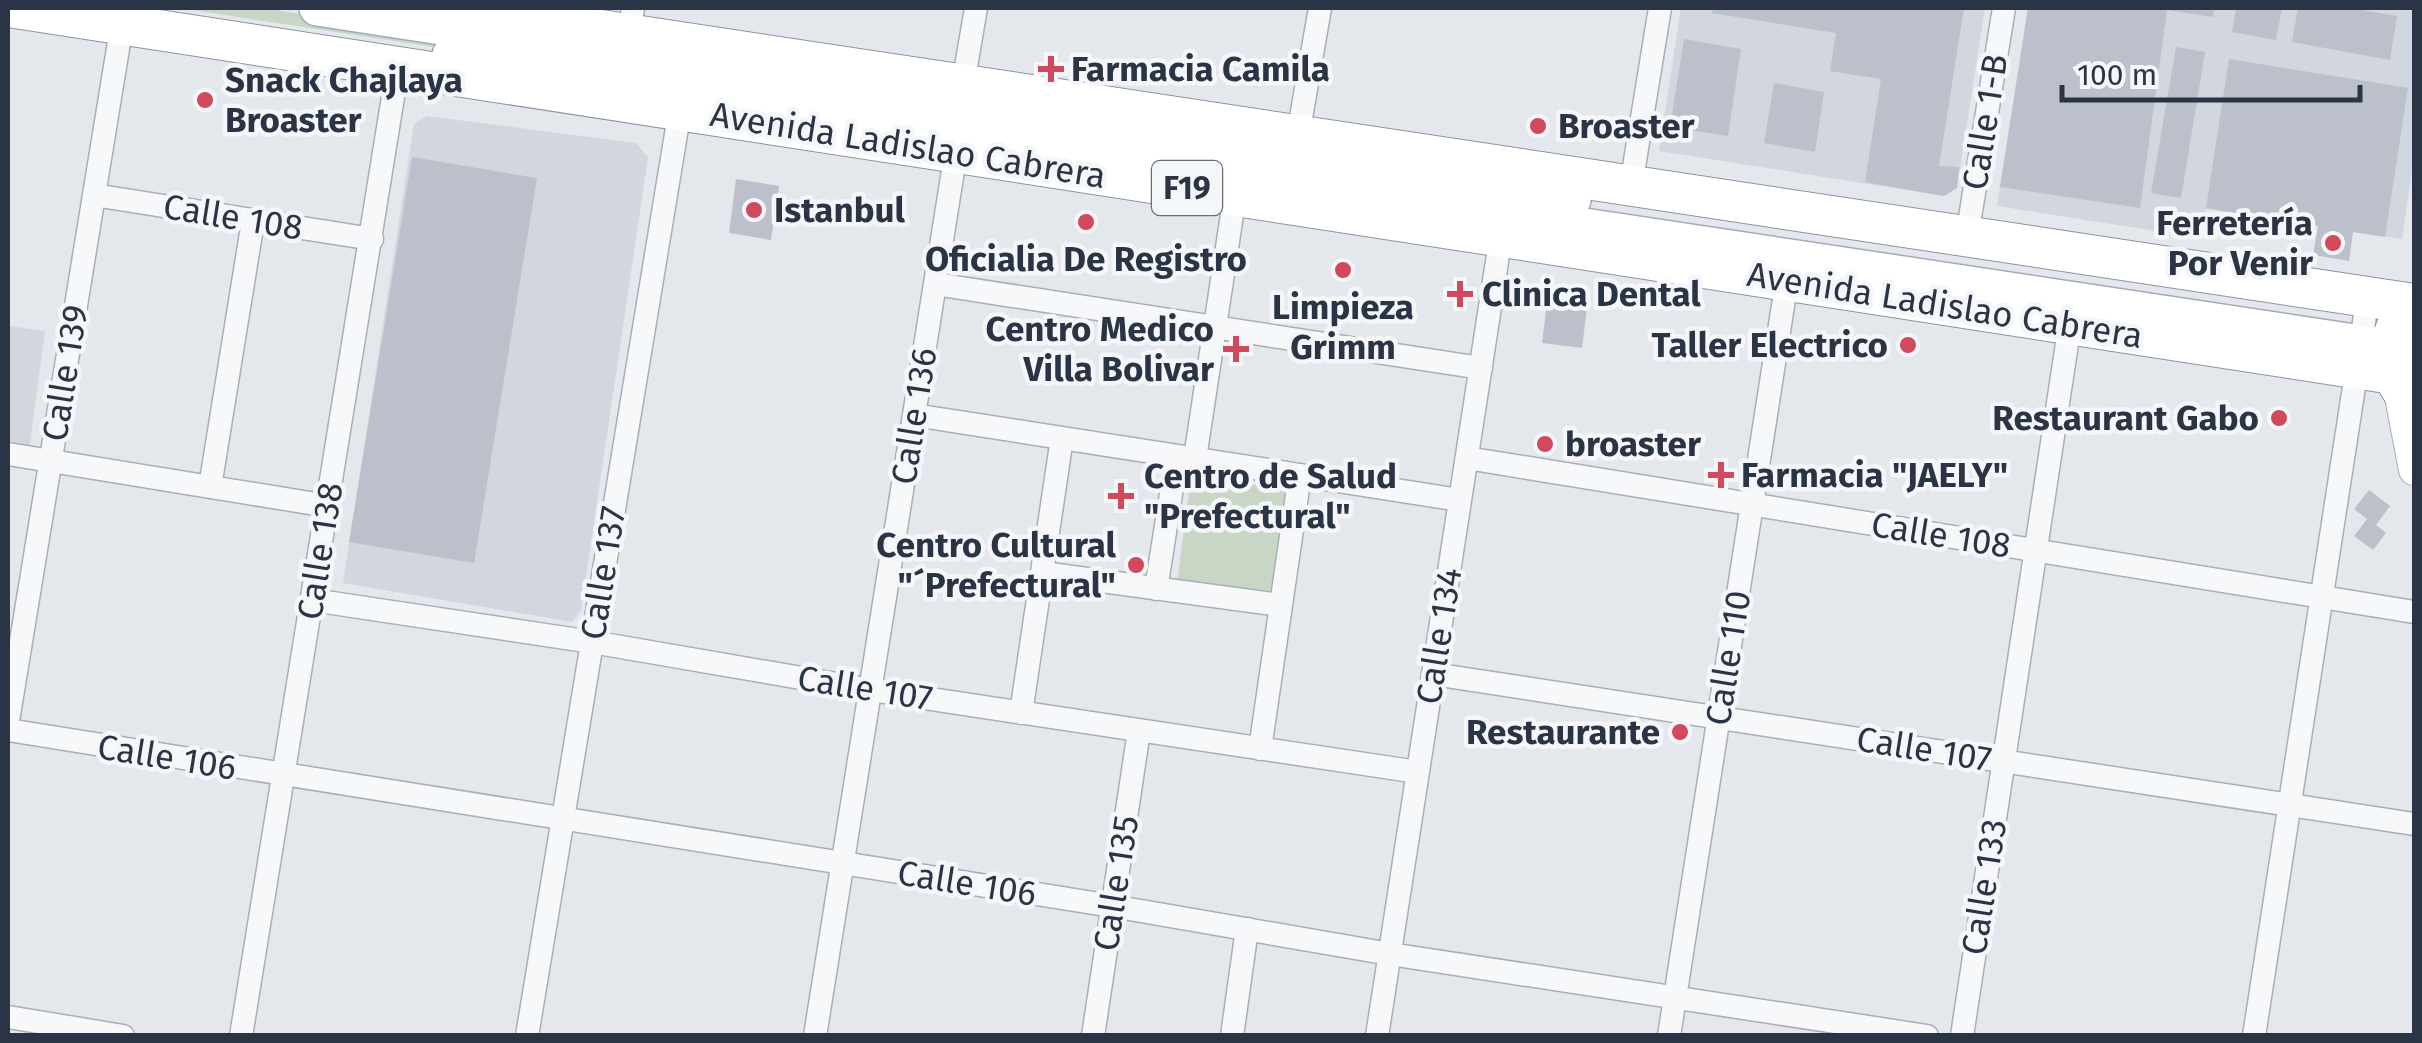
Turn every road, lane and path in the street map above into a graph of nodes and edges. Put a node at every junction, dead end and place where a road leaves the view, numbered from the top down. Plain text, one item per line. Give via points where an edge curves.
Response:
1 (15, 8) edge
2 (316, 8) edge
3 (455, 8) edge
4 (976, 8) edge
5 (1320, 8) edge
6 (1660, 8) edge
7 (2004, 8) edge
8 (130, 16) edge
9 (631, 21) edge
10 (398, 66) junction
11 (964, 84) junction
12 (680, 110) junction
13 (1298, 135) junction
14 (956, 152) junction
15 (1631, 185) junction
16 (94, 195) junction
17 (1235, 195) junction
18 (254, 220) junction
19 (1501, 236) junction
20 (1967, 236) junction
21 (372, 239) junction
22 (1788, 280) junction
23 (935, 284) junction
24 (2070, 324) junction
25 (1215, 329) junction
26 (2391, 346) edge
27 (1481, 368) junction
28 (914, 415) junction
29 (1062, 438) junction
30 (8, 454) edge
31 (1186, 457) junction
32 (1467, 458) junction
33 (50, 460) junction
34 (2414, 470) edge
35 (1300, 475) junction
36 (210, 487) junction
37 (1460, 500) junction
38 (1752, 504) junction
39 (328, 506) junction
40 (2036, 550) junction
41 (1042, 573) junction
42 (1156, 589) junction
43 (2323, 597) junction
44 (312, 600) junction
45 (1280, 605) junction
46 (2414, 612) edge
47 (592, 642) junction
48 (1434, 674) junction
49 (870, 690) junction
50 (1021, 713) junction
51 (1718, 718) junction
52 (8, 721) edge
53 (8, 730) edge
54 (1139, 730) junction
55 (1260, 749) junction
56 (2004, 762) junction
57 (1418, 772) junction
58 (283, 776) junction
59 (2290, 805) junction
60 (561, 818) junction
61 (2414, 824) edge
62 (843, 864) junction
63 (1112, 906) junction
64 (1246, 929) junction
65 (1390, 954) junction
66 (1675, 996) junction
67 (8, 1017) edge
68 (123, 1036) edge
69 (241, 1036) edge
70 (527, 1036) edge
71 (816, 1036) edge
72 (1093, 1036) edge
73 (1232, 1036) edge
74 (1378, 1036) edge
75 (1669, 1036) edge
76 (1927, 1036) edge
77 (1962, 1036) edge
78 (2254, 1036) edge

1 - 8 highway, Avenida Ladislao Cabrera / F19
2 - 26 main road, Avenida Ladislao Cabrera / F19
3 - 9 highway, Avenida Ladislao Cabrera / F19
4 - 11 street
5 - 13 street
6 - 15 street
7 - 20 street, Calle 1-B
8 - 10 highway, Avenida Ladislao Cabrera / F19
8 - 16 street, Calle 139
8 - 26 main road, Avenida Ladislao Cabrera / F19
9 - 11 highway, Avenida Ladislao Cabrera / F19
10 - 12 highway, Avenida Ladislao Cabrera / F19
10 - 21 street, Calle 138
11 - 13 highway, Avenida Ladislao Cabrera / F19
12 - 14 highway, Avenida Ladislao Cabrera / F19
12 - 47 street, Calle 137
13 - 15 highway, Avenida Ladislao Cabrera / F19
14 - 17 highway, Avenida Ladislao Cabrera / F19
14 - 23 street, Calle 136
15 - 20 highway, Avenida Ladislao Cabrera / F19
16 - 18 street, Calle 108
16 - 33 street, Calle 139
17 - 19 highway, Avenida Ladislao Cabrera / F19
17 - 25 street
18 - 21 street, Calle 108
18 - 36 street
19 - 22 highway, Avenida Ladislao Cabrera / F19
19 - 27 street, Calle 134
20 - 26 highway, Avenida Ladislao Cabrera / F19
21 - 39 street, Calle 138
22 - 24 highway, Avenida Ladislao Cabrera / F19
22 - 38 street, Calle 110
23 - 25 street
23 - 28 street, Calle 136
24 - 26 highway, Avenida Ladislao Cabrera / F19
24 - 40 street, Calle 133
25 - 27 street
25 - 31 street
26 - 34 main road
26 - 43 street
27 - 32 street, Calle 134
28 - 29 street
28 - 49 street, Calle 136
29 - 31 street
29 - 41 street
30 - 33 street
31 - 35 street
31 - 42 street
32 - 37 street, Calle 134
32 - 38 street, Calle 108
33 - 36 street
33 - 52 street, Calle 139
35 - 37 street
35 - 45 street
36 - 39 street
37 - 48 street, Calle 134
38 - 40 street, Calle 108
38 - 51 street, Calle 110
39 - 44 street, Calle 138
40 - 43 street, Calle 108
40 - 56 street, Calle 133
41 - 42 street
41 - 50 street
42 - 45 street
43 - 46 street, Calle 108
43 - 59 street
44 - 47 street, Calle 107
44 - 58 street, Calle 138
45 - 55 street
47 - 49 street, Calle 107
47 - 60 street, Calle 137
48 - 51 street, Calle 107
48 - 57 street, Calle 134
49 - 50 street, Calle 107
49 - 62 street, Calle 136
50 - 54 street, Calle 107
51 - 56 street, Calle 107
51 - 66 street, Calle 110
53 - 58 street, Calle 106
54 - 55 street, Calle 107
54 - 63 street, Calle 135
55 - 57 street, Calle 107
56 - 59 street, Calle 107
56 - 77 street, Calle 133
57 - 65 street, Calle 134
58 - 60 street, Calle 106
58 - 69 street, Calle 138
59 - 61 street, Calle 107
59 - 78 street
60 - 62 street, Calle 106
60 - 70 street, Calle 137
62 - 63 street, Calle 106
62 - 71 street, Calle 136
63 - 64 street, Calle 106
63 - 72 street, Calle 135
64 - 65 street, Calle 106
64 - 73 street
65 - 66 street, Calle 106
65 - 74 street, Calle 134
66 - 75 street, Calle 110
66 - 76 street, Calle 106
67 - 68 street

